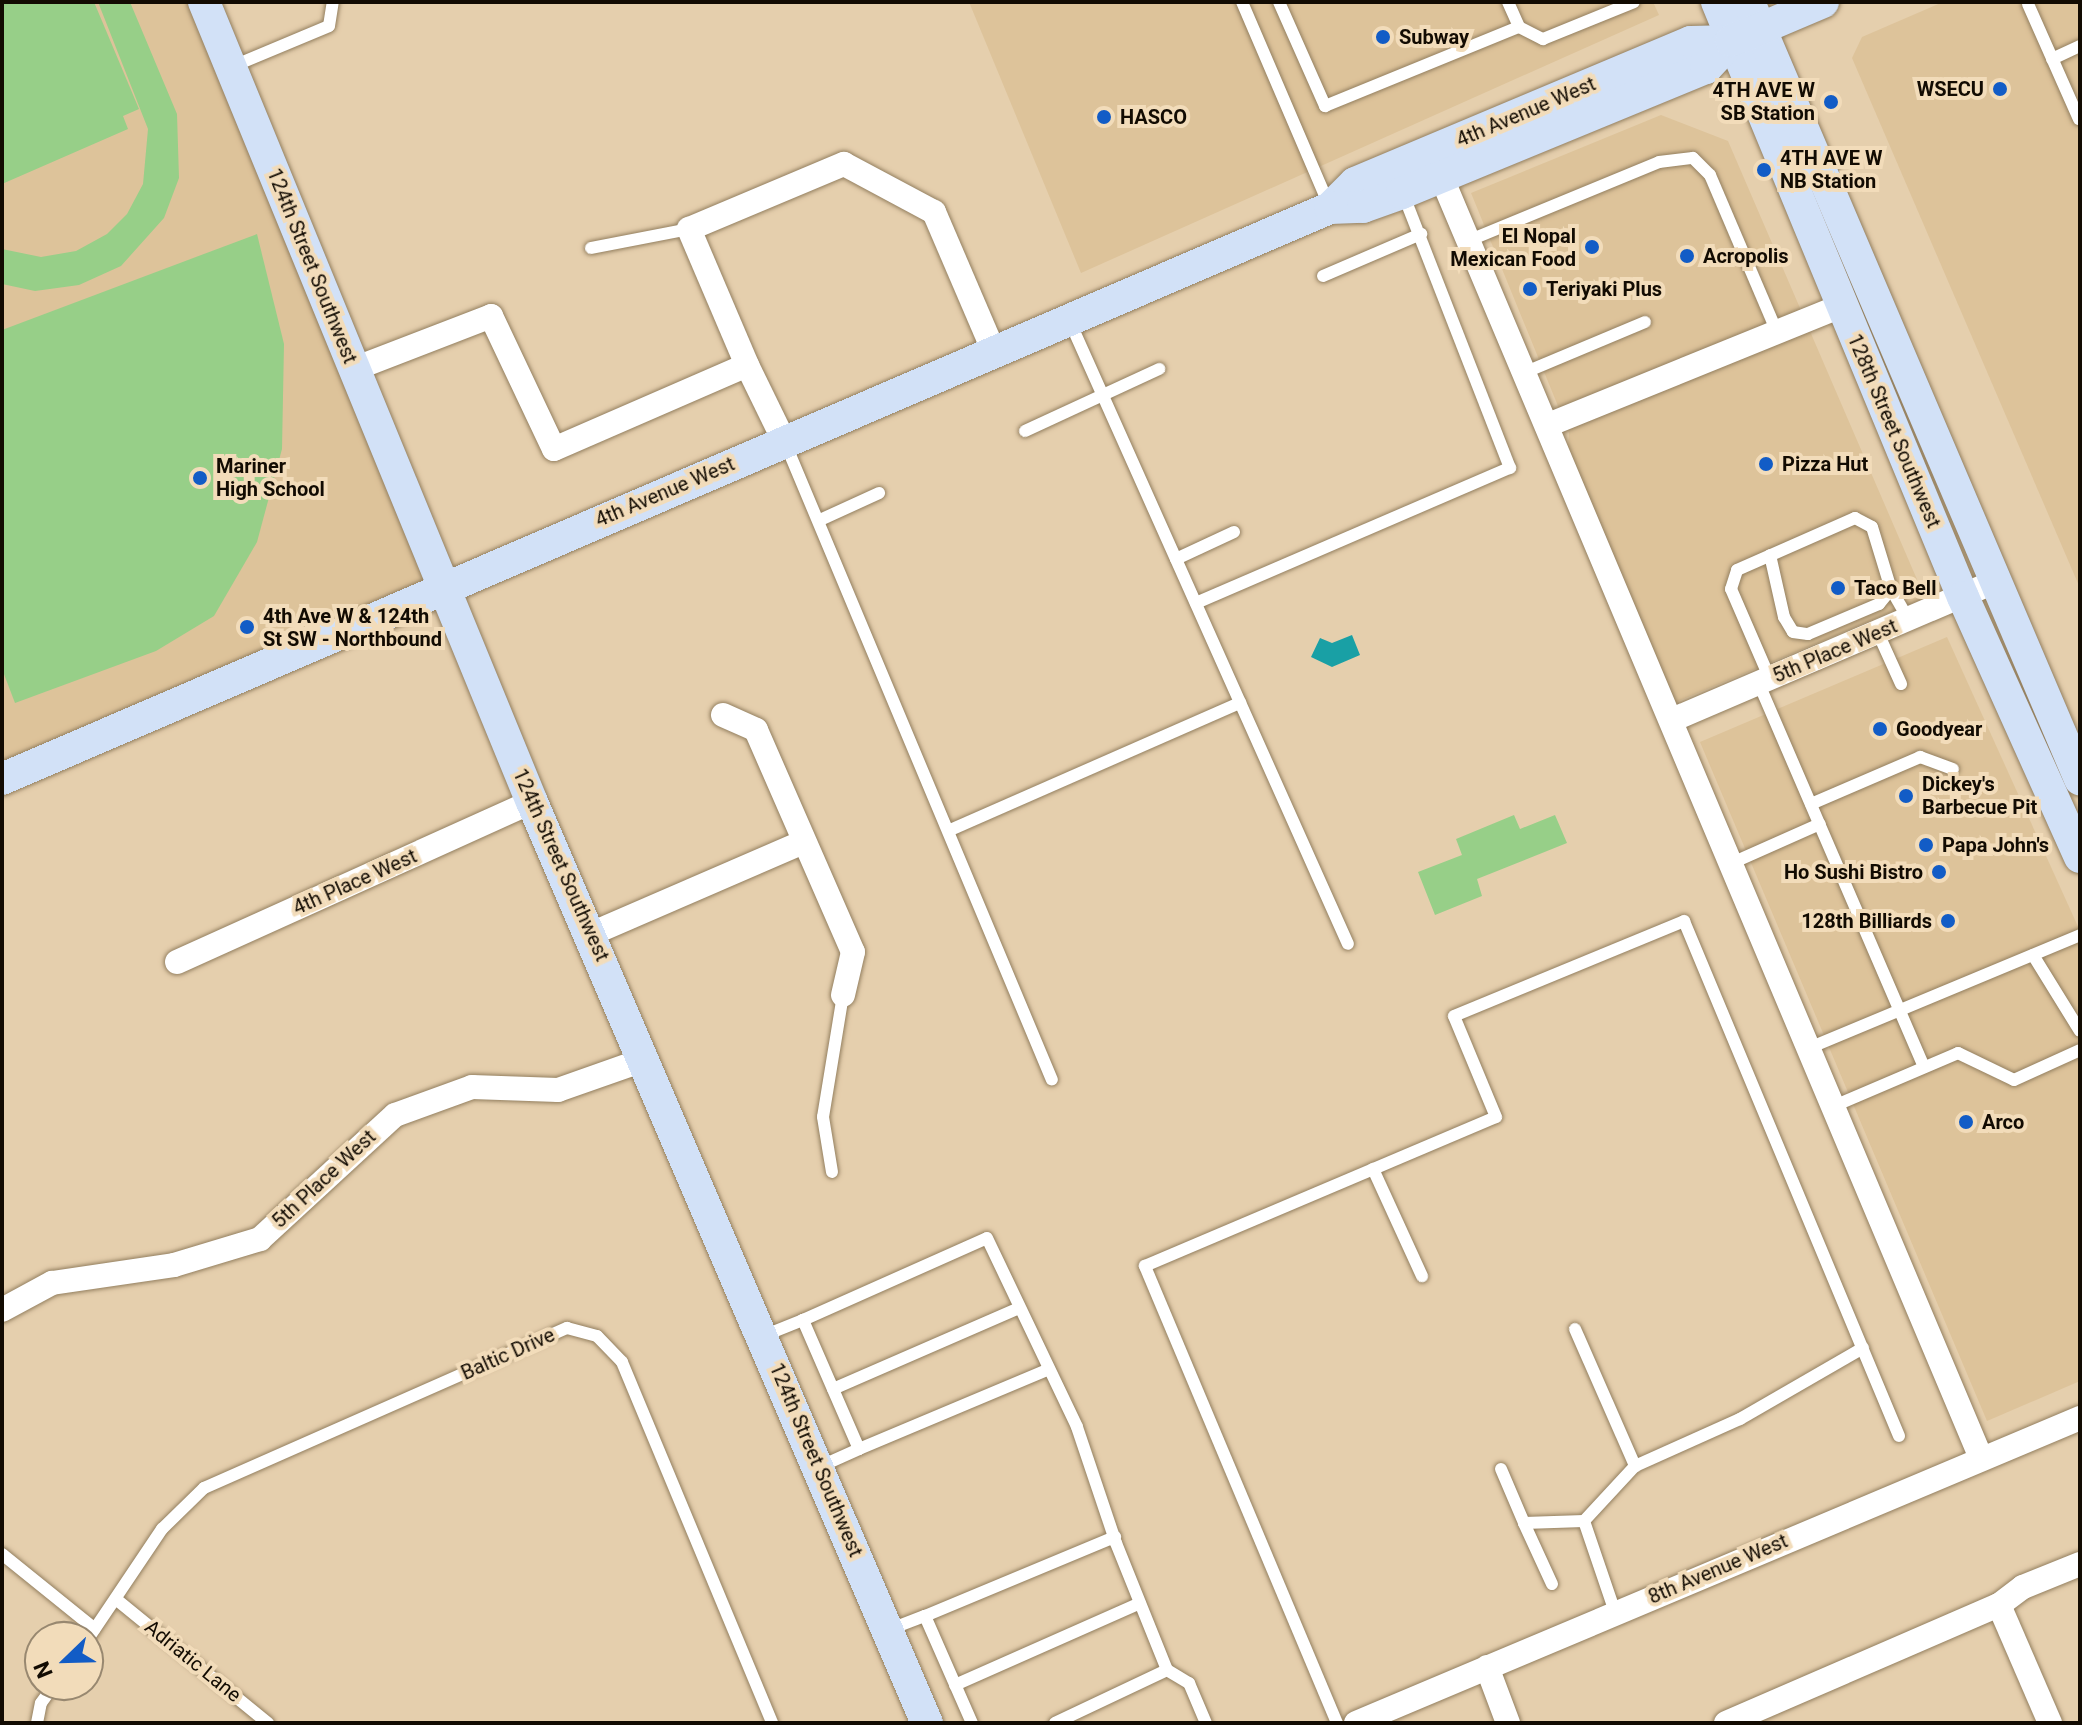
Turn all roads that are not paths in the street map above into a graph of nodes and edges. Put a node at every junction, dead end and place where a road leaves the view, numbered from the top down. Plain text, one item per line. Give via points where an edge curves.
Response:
1 (204, 2) edge
2 (333, 2) edge
3 (1242, 2) edge
4 (1279, 2) edge
5 (1508, 2) edge
6 (1634, 2) edge
7 (1717, 2) edge
8 (1823, 2) edge
9 (2028, 4) edge
10 (1747, 23) edge
11 (1519, 27) junction
12 (2080, 46) edge
13 (2052, 59) junction
14 (231, 67) junction
15 (2079, 119) edge
16 (1441, 176) junction
17 (1402, 193) junction
18 (1330, 208) junction
19 (689, 229) junction
20 (1421, 234) junction
21 (1470, 240) junction
22 (591, 248) dead end
23 (1323, 276) dead end
24 (1841, 306) junction
25 (1069, 321) junction
26 (1645, 322) dead end
27 (1777, 332) junction
28 (994, 352) junction
29 (747, 365) junction
30 (354, 369) junction
31 (1159, 369) dead end
32 (1526, 372) junction
33 (1101, 396) junction
34 (1548, 425) junction
35 (1025, 431) dead end
36 (784, 441) junction
37 (879, 493) dead end
38 (820, 520) junction
39 (1234, 532) dead end
40 (1770, 555) junction
41 (1176, 559) junction
42 (1997, 581) junction
43 (443, 586) junction
44 (1891, 589) junction
45 (1963, 597) junction
46 (1196, 603) junction
47 (1909, 620) junction
48 (1878, 633) junction
49 (1765, 681) junction
50 (1901, 684) dead end
51 (1240, 703) junction
52 (723, 715) dead end
53 (1672, 720) junction
54 (1953, 769) dead end
55 (2, 779) edge
56 (2080, 779) edge
57 (532, 802) junction
58 (1811, 804) junction
59 (1820, 824) junction
60 (950, 830) junction
61 (804, 842) junction
62 (2080, 857) edge
63 (1732, 863) junction
64 (591, 934) junction
65 (2080, 935) edge
66 (1348, 944) dead end
67 (2033, 955) junction
68 (177, 962) dead end
69 (843, 995) joint
70 (1900, 1010) junction
71 (2080, 1031) edge
72 (1809, 1048) junction
73 (2080, 1050) edge
74 (646, 1059) junction
75 (1924, 1067) junction
76 (1052, 1080) dead end
77 (1834, 1106) junction
78 (1373, 1169) junction
79 (832, 1172) dead end
80 (1422, 1276) dead end
81 (1019, 1308) junction
82 (2, 1310) edge
83 (803, 1320) junction
84 (1575, 1329) dead end
85 (763, 1336) junction
86 (1863, 1348) junction
87 (1047, 1370) junction
88 (833, 1389) junction
89 (2080, 1418) edge
90 (1899, 1436) dead end
91 (859, 1449) junction
92 (1981, 1458) junction
93 (1635, 1466) junction
94 (819, 1467) junction
95 (1501, 1469) dead end
96 (1584, 1521) junction
97 (1524, 1523) junction
98 (1115, 1537) junction
99 (2, 1554) edge
100 (2080, 1564) edge
101 (1552, 1584) dead end
102 (117, 1600) junction
103 (1140, 1603) junction
104 (1999, 1605) junction
105 (1615, 1612) junction
106 (925, 1616) junction
107 (77, 1621) edge
108 (102, 1621) edge
109 (888, 1630) junction
110 (1487, 1667) junction
111 (1167, 1670) junction
112 (955, 1685) junction
113 (42, 1701) edge
114 (37, 1723) edge
115 (268, 1723) edge
116 (772, 1723) edge
117 (927, 1723) edge
118 (972, 1723) edge
119 (1055, 1723) edge
120 (1206, 1723) edge
121 (1337, 1723) edge
122 (1356, 1723) edge
123 (1508, 1723) edge
124 (1726, 1723) edge
125 (2050, 1723) edge

1 - 14 street, 124th Street Southwest
2 - 14 lane via 329,26
3 - 18 lane
4 - 11 lane via 1325,106
5 - 11 lane
6 - 11 lane via 1543,39
7 - 10 street, 128th Street Southwest
8 - 10 street, 4th Avenue West
9 - 13 lane
10 - 16 street, 4th Avenue West via 1706,68
10 - 18 street, 4th Avenue West via 1355,183
10 - 24 street, 128th Street Southwest
10 - 42 street, 128th Street Southwest
12 - 13 lane
13 - 15 lane
14 - 30 street, 124th Street Southwest
16 - 17 street, 4th Avenue West
16 - 21 street
17 - 18 street, 4th Avenue West via 1363,207
17 - 20 lane
18 - 25 street, 4th Avenue West
19 - 22 lane
19 - 28 street via 844,164 934,212
19 - 29 street
20 - 23 lane
20 - 46 lane via 1510,468
21 - 27 lane via 1659,162 1693,158 1710,175
21 - 32 street
24 - 27 street
24 - 45 street, 128th Street Southwest
25 - 28 street, 4th Avenue West
25 - 33 lane
26 - 32 lane
27 - 34 street
28 - 36 street, 4th Avenue West
29 - 30 street via 554,449 491,316
29 - 36 street
30 - 43 street, 124th Street Southwest
31 - 33 lane
32 - 34 street
33 - 35 lane
33 - 41 lane
34 - 53 street
36 - 38 lane
36 - 43 street, 4th Avenue West
37 - 38 lane
38 - 60 lane
39 - 41 lane
40 - 44 lane via 1855,518 1872,527
40 - 44 lane via 1784,617 1793,632 1808,634 1879,604
40 - 49 lane via 1737,570 1731,589
41 - 46 lane
42 - 45 street, 5th Place West
42 - 56 street, 128th Street Southwest
43 - 55 street, 4th Avenue West
43 - 57 street, 124th Street Southwest
44 - 47 lane
45 - 47 street, 5th Place West
45 - 62 street, 128th Street Southwest
46 - 51 lane
47 - 48 street, 5th Place West
48 - 49 street, 5th Place West
48 - 50 lane
49 - 53 street, 5th Place West
49 - 58 lane
51 - 60 lane
51 - 66 lane
52 - 61 street via 756,730
53 - 63 street
54 - 58 lane via 1920,757
57 - 64 street, 124th Street Southwest
57 - 68 street, 4th Place West
58 - 59 lane
59 - 63 lane
59 - 70 lane
60 - 76 lane
61 - 64 street
61 - 69 street via 853,952
63 - 72 street
64 - 74 street, 124th Street Southwest
65 - 67 lane
67 - 70 lane
67 - 71 lane
69 - 79 lane via 828,1061 823,1117
70 - 72 lane
70 - 75 lane
72 - 77 street
73 - 75 lane via 2014,1080 1965,1053
74 - 82 street, 5th Place West via 558,1090 472,1087 395,1115 260,1239 174,1265 52,1283
74 - 85 street, 124th Street Southwest
75 - 77 lane
77 - 92 street
78 - 80 lane
78 - 86 lane via 1496,1117 1454,1016 1684,921
78 - 121 lane via 1145,1266
81 - 83 lane via 987,1238
81 - 87 lane
81 - 88 lane
83 - 85 lane
83 - 88 lane
84 - 93 lane
85 - 94 street, 124th Street Southwest
86 - 90 lane
86 - 93 lane via 1740,1419
87 - 91 lane
87 - 98 lane via 1077,1427
88 - 91 lane
89 - 92 street, 8th Avenue West
91 - 94 lane
92 - 105 street, 8th Avenue West
93 - 96 lane
94 - 109 street, 124th Street Southwest
95 - 97 lane
96 - 97 lane
96 - 105 lane
97 - 101 lane
98 - 103 lane
98 - 106 lane
99 - 107 lane
100 - 104 street via 2023,1587
102 - 108 lane, Baltic Drive
102 - 115 lane, Adriatic Lane
102 - 116 lane, Baltic Drive via 162,1529 204,1488 567,1328 597,1336 622,1362
103 - 111 lane
103 - 112 lane
104 - 124 street
104 - 125 street
105 - 110 street, 8th Avenue West
106 - 109 lane
106 - 112 lane
109 - 117 street, 124th Street Southwest
110 - 122 street, 8th Avenue West
110 - 123 street
111 - 119 lane
111 - 120 lane via 1189,1683
112 - 118 lane
113 - 114 lane

